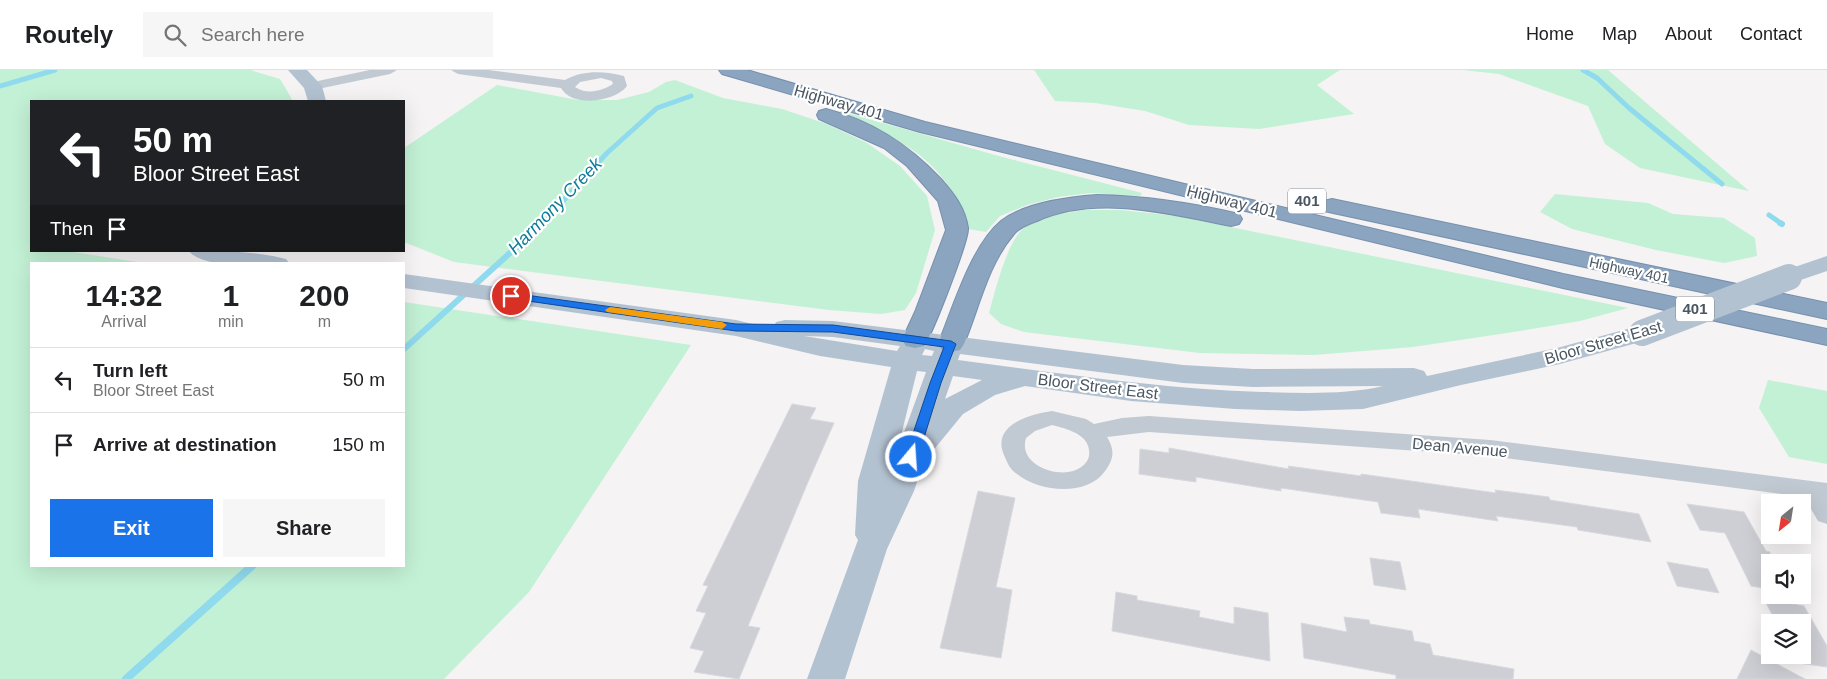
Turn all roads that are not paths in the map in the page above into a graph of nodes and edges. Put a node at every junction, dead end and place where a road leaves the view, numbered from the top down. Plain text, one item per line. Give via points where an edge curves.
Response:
1 (297, 70) edge
2 (390, 70) edge
3 (458, 70) edge
4 (714, 70) edge
5 (728, 70) edge
6 (791, 70) edge
7 (568, 85) dead end
8 (315, 94) edge
9 (203, 252) edge
10 (264, 262) edge
11 (1827, 263) edge
12 (405, 281) edge
13 (1563, 281) junction
14 (1827, 312) edge
15 (1827, 336) edge
16 (911, 350) junction
17 (946, 356) junction
18 (1461, 376) junction
19 (1034, 378) junction
20 (1092, 432) dead end
21 (911, 457) junction
22 (1820, 492) edge
23 (1827, 514) edge
24 (870, 549) junction
25 (826, 679) edge

1 - 8 main road
2 - 8 street
3 - 7 street
4 - 16 highway via 891,144 914,162 948,200 957,230
5 - 13 highway, Highway 401 / 401 via 920,126
6 - 14 highway, Highway 401 / 401 via 956,116 1300,200
9 - 10 main road
11 - 18 main road, Bloor Street East, bridge via 1642,332 1560,356
12 - 16 main road, Bloor Street East via 736,328 820,348
13 - 15 highway, Highway 401 / 401
13 - 17 highway via 1152,204 1088,201 1037,210 1008,227 989,252
16 - 17 main road, Bloor Street East
16 - 24 main road via 874,481
17 - 18 main road, Bloor Street East via 1253,378
17 - 19 main road, Bloor Street East
17 - 21 main road
18 - 19 main road, Bloor Street East via 1363,400 1300,402 1131,392
19 - 21 main road via 986,388 953,407
20 - 22 street, Dean Avenue via 1149,424 1490,448
21 - 24 main road
22 - 23 street
24 - 25 main road

